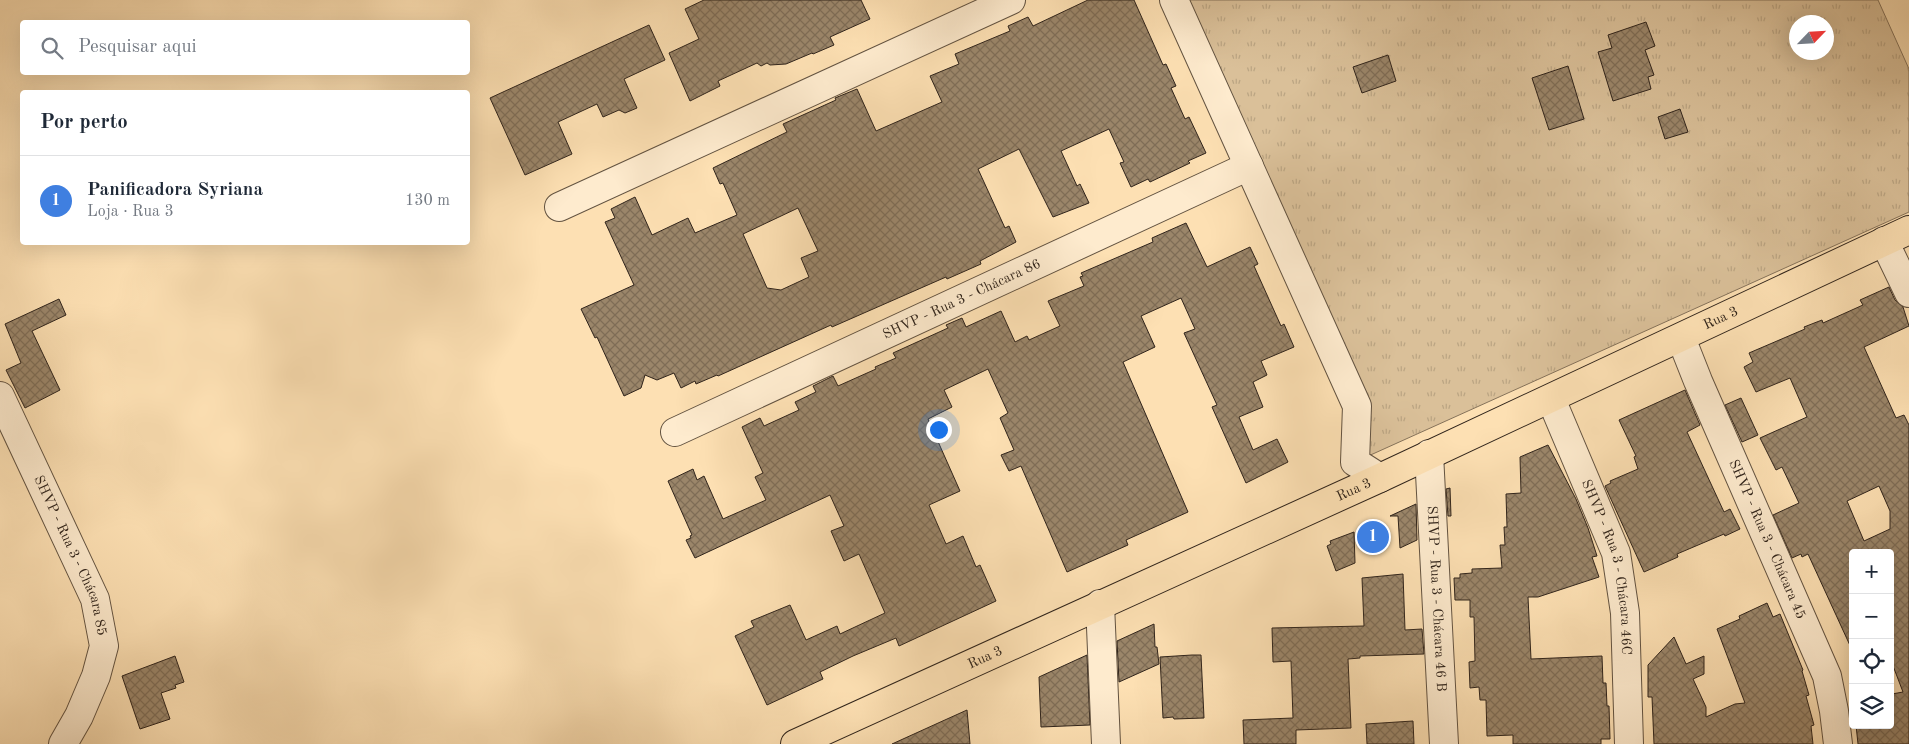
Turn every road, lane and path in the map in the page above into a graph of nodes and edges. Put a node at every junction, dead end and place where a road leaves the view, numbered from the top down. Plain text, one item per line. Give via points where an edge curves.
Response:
1 (1011, 0) edge
2 (1174, 0) edge
3 (1249, 166) junction
4 (559, 207) dead end
5 (1909, 230) edge
6 (1884, 241) junction
7 (1909, 293) edge
8 (1681, 338) junction
9 (0, 396) edge
10 (1551, 398) junction
11 (675, 432) dead end
12 (1429, 454) junction
13 (1380, 478) junction
14 (1100, 604) junction
15 (63, 744) edge
16 (795, 744) edge
17 (1106, 744) edge
18 (1444, 744) edge
19 (1629, 744) edge
20 (1838, 744) edge

1 - 4 street
2 - 3 street
3 - 11 street, SHVP - Rua 3 - Chácara 86
3 - 13 street via 1357,406 1355,462
5 - 6 main road, Rua 3
6 - 7 street
6 - 8 main road, Rua 3
8 - 10 main road, Rua 3
8 - 20 street, SHVP - Rua 3 - Chácara 45 via 1827,676
9 - 15 street, SHVP - Rua 3 - Chácara 85 via 95,599 104,646 86,700
10 - 12 main road, Rua 3
10 - 19 street, SHVP - Rua 3 - Chácara 46C via 1616,553 1626,613
12 - 13 main road, Rua 3
12 - 18 street, SHVP - Rua 3 - Chácara 46 B
13 - 14 main road, Rua 3
14 - 16 main road, Rua 3
14 - 17 street

